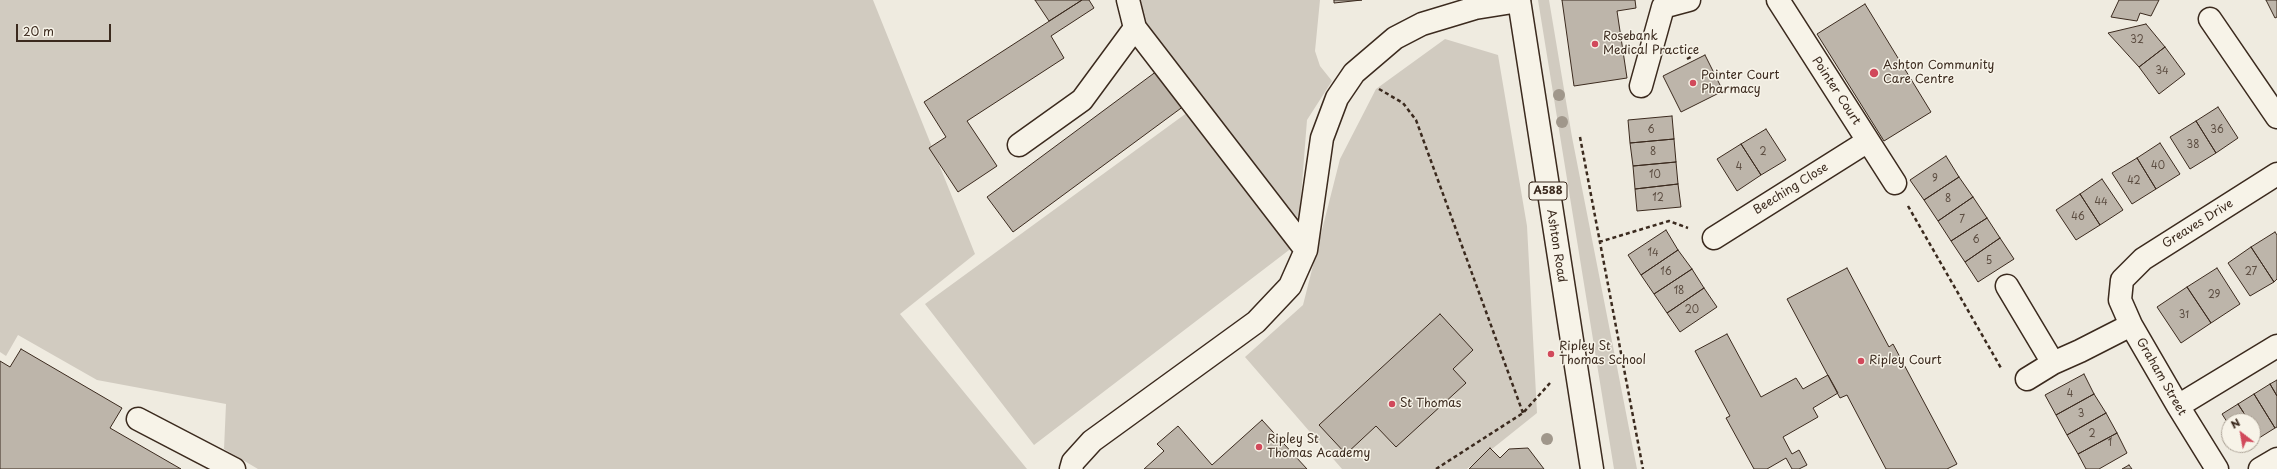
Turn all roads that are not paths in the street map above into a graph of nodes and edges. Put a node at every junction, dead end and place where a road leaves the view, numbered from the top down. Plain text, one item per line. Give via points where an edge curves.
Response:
1 (1128, 0) edge
2 (1689, 0) edge
3 (1519, 1) edge
4 (1787, 3) edge
5 (2210, 19) dead end
6 (1135, 28) junction
7 (1641, 86) dead end
8 (2277, 117) edge
9 (1868, 141) junction
10 (1019, 145) dead end
11 (2277, 174) edge
12 (1895, 183) road end
13 (1714, 238) dead end
14 (1306, 250) junction
15 (2122, 280) joint
16 (2007, 286) dead end
17 (2131, 325) junction
18 (2277, 346) edge
19 (2053, 363) junction
20 (2027, 379) dead end
21 (2178, 406) junction
22 (138, 418) dead end
23 (2277, 458) edge
24 (234, 469) edge
25 (1071, 469) edge
26 (1592, 469) edge
27 (2218, 469) edge
28 (2260, 469) edge

1 - 6 street
2 - 7 street via 1663,7
3 - 14 street via 1475,8 1422,24 1395,38 1354,73 1337,98 1322,138
3 - 26 street, Ashton Road / A588
4 - 9 street, Pointer Court
5 - 8 street
6 - 10 street via 1082,100
6 - 14 street
9 - 12 street, Pointer Court
9 - 13 street, Beeching Close
11 - 15 street, Greaves Drive via 2142,259
14 - 25 street via 1290,286 1256,322 1092,441 1073,462
15 - 17 street, Graham Street via 2120,300
16 - 19 street
17 - 19 street
17 - 21 street, Graham Street
18 - 21 street
19 - 20 street
21 - 27 street, Graham Street
22 - 24 street
23 - 28 street

